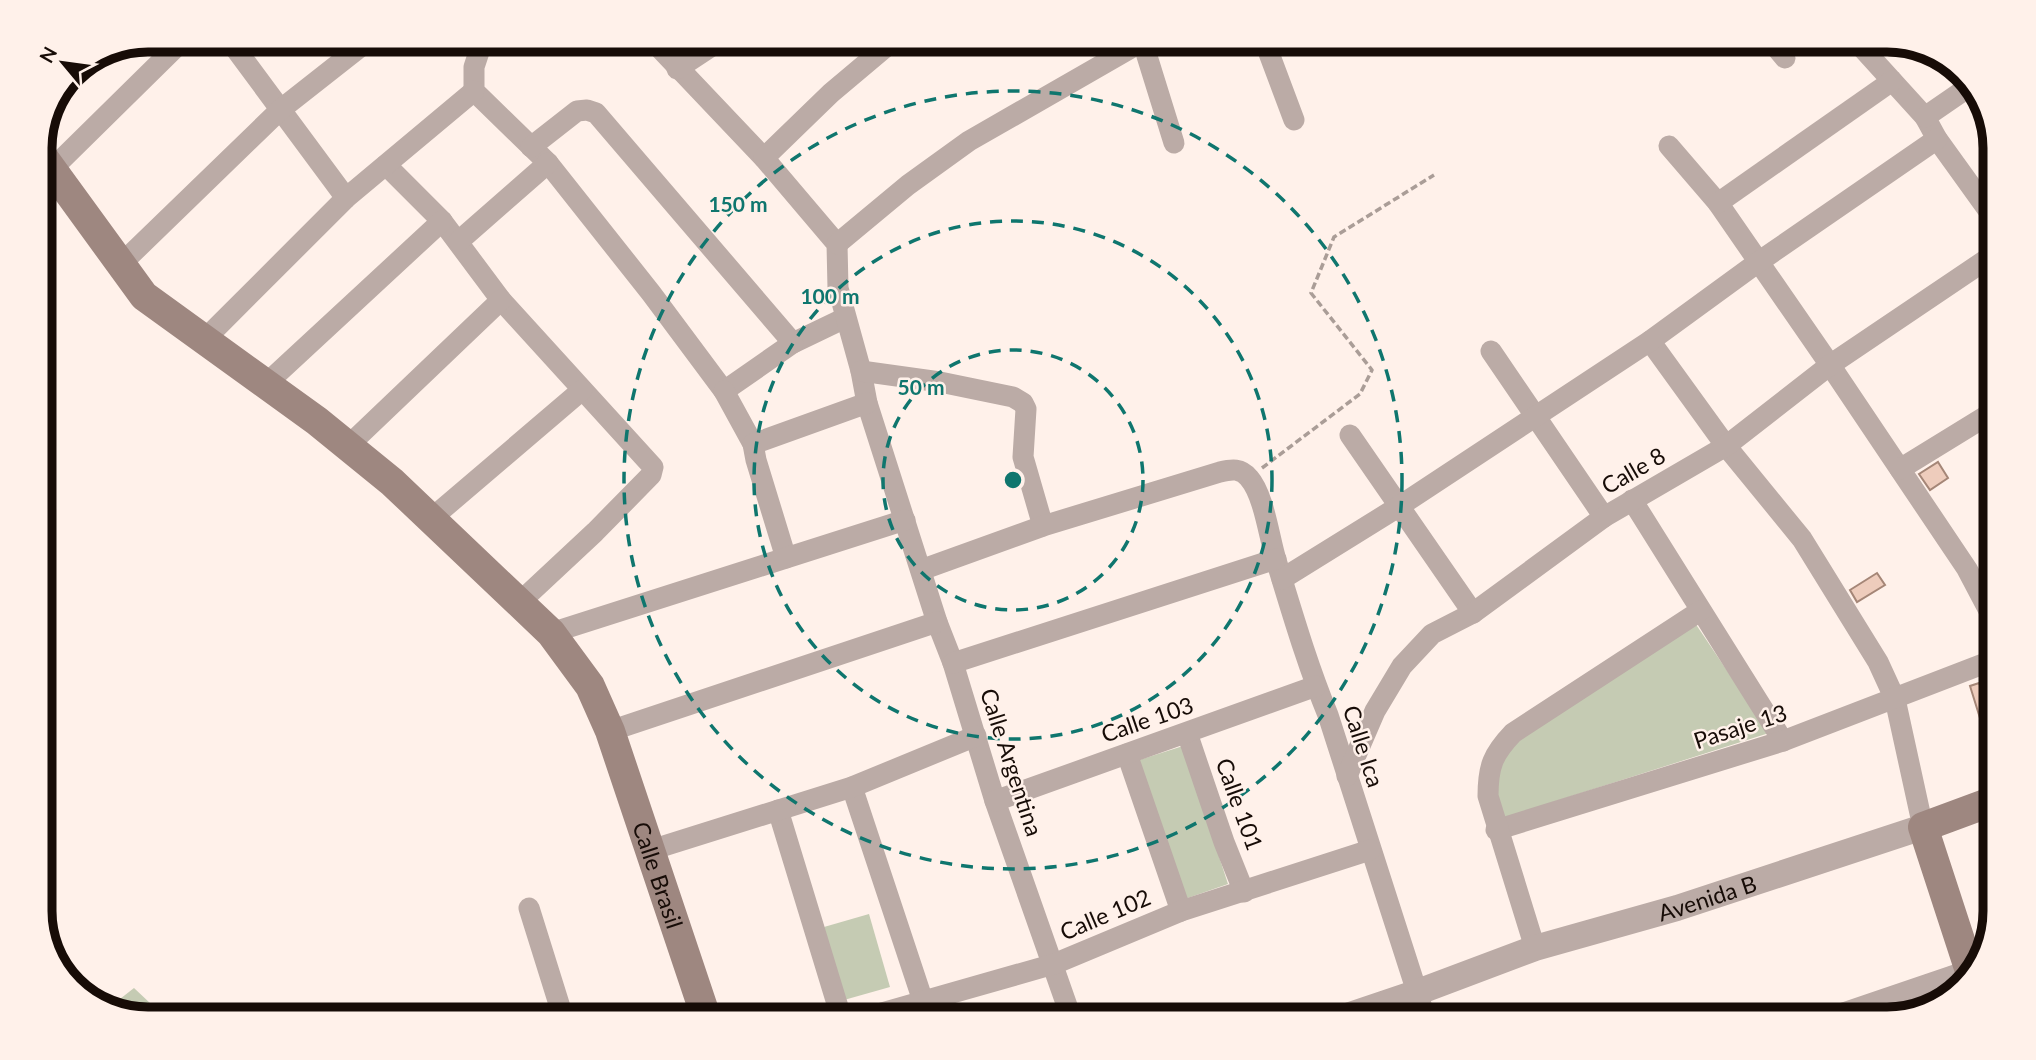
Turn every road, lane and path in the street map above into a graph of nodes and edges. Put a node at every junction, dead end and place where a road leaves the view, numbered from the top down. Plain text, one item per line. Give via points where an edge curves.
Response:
1 (169, 52) edge
2 (238, 52) edge
3 (354, 52) edge
4 (479, 52) edge
5 (662, 52) edge
6 (703, 52) edge
7 (880, 52) edge
8 (1124, 52) edge
9 (1146, 52) edge
10 (1268, 52) edge
11 (1780, 52) edge
12 (1867, 52) edge
13 (1785, 58) dead end
14 (677, 69) junction
15 (1892, 81) junction
16 (1964, 90) edge
17 (474, 91) junction
18 (280, 110) junction
19 (1925, 117) junction
20 (1294, 120) dead end
21 (1937, 139) junction
22 (1174, 142) dead end
23 (1669, 146) dead end
24 (531, 147) junction
25 (53, 155) edge
26 (764, 158) junction
27 (548, 163) junction
28 (386, 165) junction
29 (53, 169) edge
30 (1434, 175) dead end
31 (346, 198) junction
32 (1718, 203) junction
33 (1983, 203) edge
34 (442, 221) junction
35 (459, 241) junction
36 (837, 244) junction
37 (1983, 262) edge
38 (1758, 263) junction
39 (120, 265) junction
40 (501, 300) junction
41 (845, 318) junction
42 (205, 339) junction
43 (1650, 341) junction
44 (793, 343) junction
45 (1491, 351) dead end
46 (1830, 365) junction
47 (861, 371) junction
48 (267, 383) junction
49 (582, 390) junction
50 (724, 391) junction
51 (867, 403) junction
52 (1534, 416) junction
53 (1983, 418) edge
54 (1350, 435) dead end
55 (753, 444) junction
56 (348, 446) junction
57 (1726, 446) junction
58 (1900, 469) junction
59 (1253, 483) junction
60 (1632, 500) junction
61 (1398, 507) junction
62 (1604, 517) junction
63 (432, 519) junction
64 (905, 520) junction
65 (1043, 526) junction
66 (786, 558) junction
67 (1279, 569) junction
68 (921, 570) junction
69 (1983, 599) edge
70 (520, 602) junction
71 (1700, 611) junction
72 (1473, 613) junction
73 (937, 622) junction
74 (551, 633) junction
75 (953, 663) junction
76 (1983, 664) edge
77 (1316, 686) junction
78 (1895, 699) junction
79 (610, 732) junction
80 (1187, 733) junction
81 (976, 736) junction
82 (1783, 740) junction
83 (1127, 754) junction
84 (1347, 776) junction
85 (852, 787) junction
86 (995, 801) junction
87 (1983, 805) edge
88 (778, 810) junction
89 (1923, 827) junction
90 (1496, 830) junction
91 (651, 850) junction
92 (1370, 850) junction
93 (1244, 892) junction
94 (529, 908) dead end
95 (1181, 911) junction
96 (1535, 948) junction
97 (1054, 964) junction
98 (1967, 964) edge
99 (1959, 976) edge
100 (1418, 992) junction
101 (923, 1001) junction
102 (560, 1007) edge
103 (703, 1007) edge
104 (838, 1007) edge
105 (902, 1007) edge
106 (1068, 1007) edge
107 (1374, 1007) edge
108 (1422, 1007) edge
109 (1864, 1007) edge

1 - 25 street
2 - 18 street
3 - 18 street
4 - 17 street
5 - 14 street
6 - 14 street
7 - 26 street
8 - 36 street via 969,141
9 - 22 street
10 - 20 street
11 - 13 street
12 - 15 street
14 - 26 street
15 - 19 street
15 - 32 street
16 - 19 street
17 - 24 street
17 - 28 street
18 - 31 street
18 - 39 street
19 - 21 street
21 - 33 street
21 - 38 street
23 - 32 street
24 - 27 street
24 - 44 street via 577,111 596,113
26 - 36 street
27 - 35 street
27 - 50 street
28 - 31 street
28 - 34 street
29 - 39 main road, Calle Brasil
30 - 59 path via 1334,237 1311,293 1372,370 1360,394
31 - 42 street
32 - 38 street
34 - 35 street
34 - 48 street
35 - 40 street
36 - 41 street, Calle Argentina via 838,288
37 - 46 street, Calle 8
38 - 43 street
38 - 46 street
39 - 42 main road, Calle Brasil via 144,296
40 - 49 street
40 - 56 street
41 - 44 street
41 - 47 street, Calle Argentina
42 - 48 main road, Calle Brasil
43 - 52 street
43 - 57 street
44 - 50 street
45 - 52 street
46 - 57 street, Calle 8
46 - 58 street
47 - 51 street, Calle Argentina
47 - 65 street via 940,382 1023,403 1023,457
48 - 56 main road, Calle Brasil
49 - 63 street
49 - 70 street via 649,462 651,475
50 - 55 street
51 - 55 street
51 - 64 street, Calle Argentina
52 - 61 street
52 - 62 street
53 - 58 street
54 - 61 street
55 - 66 street
56 - 63 main road, Calle Brasil
57 - 60 street, Calle 8
57 - 78 street via 1802,539 1878,662
58 - 69 street
59 - 65 street via 1233,468
59 - 67 street, Calle Ica
60 - 62 street, Calle 8
60 - 71 street
61 - 67 street
61 - 72 street
62 - 72 street, Calle 8
63 - 70 main road, Calle Brasil
64 - 66 street
64 - 68 street, Calle Argentina
65 - 68 street
66 - 74 street
67 - 75 street
67 - 77 street, Calle Ica
68 - 73 street, Calle Argentina
70 - 74 main road, Calle Brasil
71 - 82 street
71 - 90 street via 1513,733 1495,752 1488,796
72 - 84 street, Calle 8 via 1432,634 1402,666 1375,711
73 - 75 street, Calle Argentina
73 - 79 street
74 - 79 main road, Calle Brasil via 590,686
75 - 81 street, Calle Argentina
76 - 78 street, Pasaje 13
77 - 80 street, Calle 103
77 - 84 street, Calle Ica
78 - 82 street, Pasaje 13
78 - 89 street
79 - 91 main road, Calle Brasil
80 - 83 street, Calle 103
80 - 93 street, Calle 101
81 - 85 street
81 - 86 street, Calle Argentina
82 - 90 street, Pasaje 13
83 - 86 street, Calle 103
83 - 95 street
84 - 92 street, Calle Ica
85 - 88 street
85 - 101 street
86 - 97 street, Calle Argentina
87 - 89 main road, Avenida B
88 - 91 street
88 - 104 street
89 - 96 street, Avenida B via 1677,908
89 - 98 main road
90 - 96 street
91 - 103 main road, Calle Brasil
92 - 93 street, Calle 102
92 - 100 street, Calle Ica
93 - 95 street, Calle 102
94 - 102 street
95 - 97 street, Calle 102
96 - 100 street, Avenida B
97 - 101 street, Calle 102
97 - 106 street, Calle Argentina
99 - 109 street
100 - 107 street, Avenida B
100 - 108 street, Calle Ica
101 - 105 street, Calle 102

